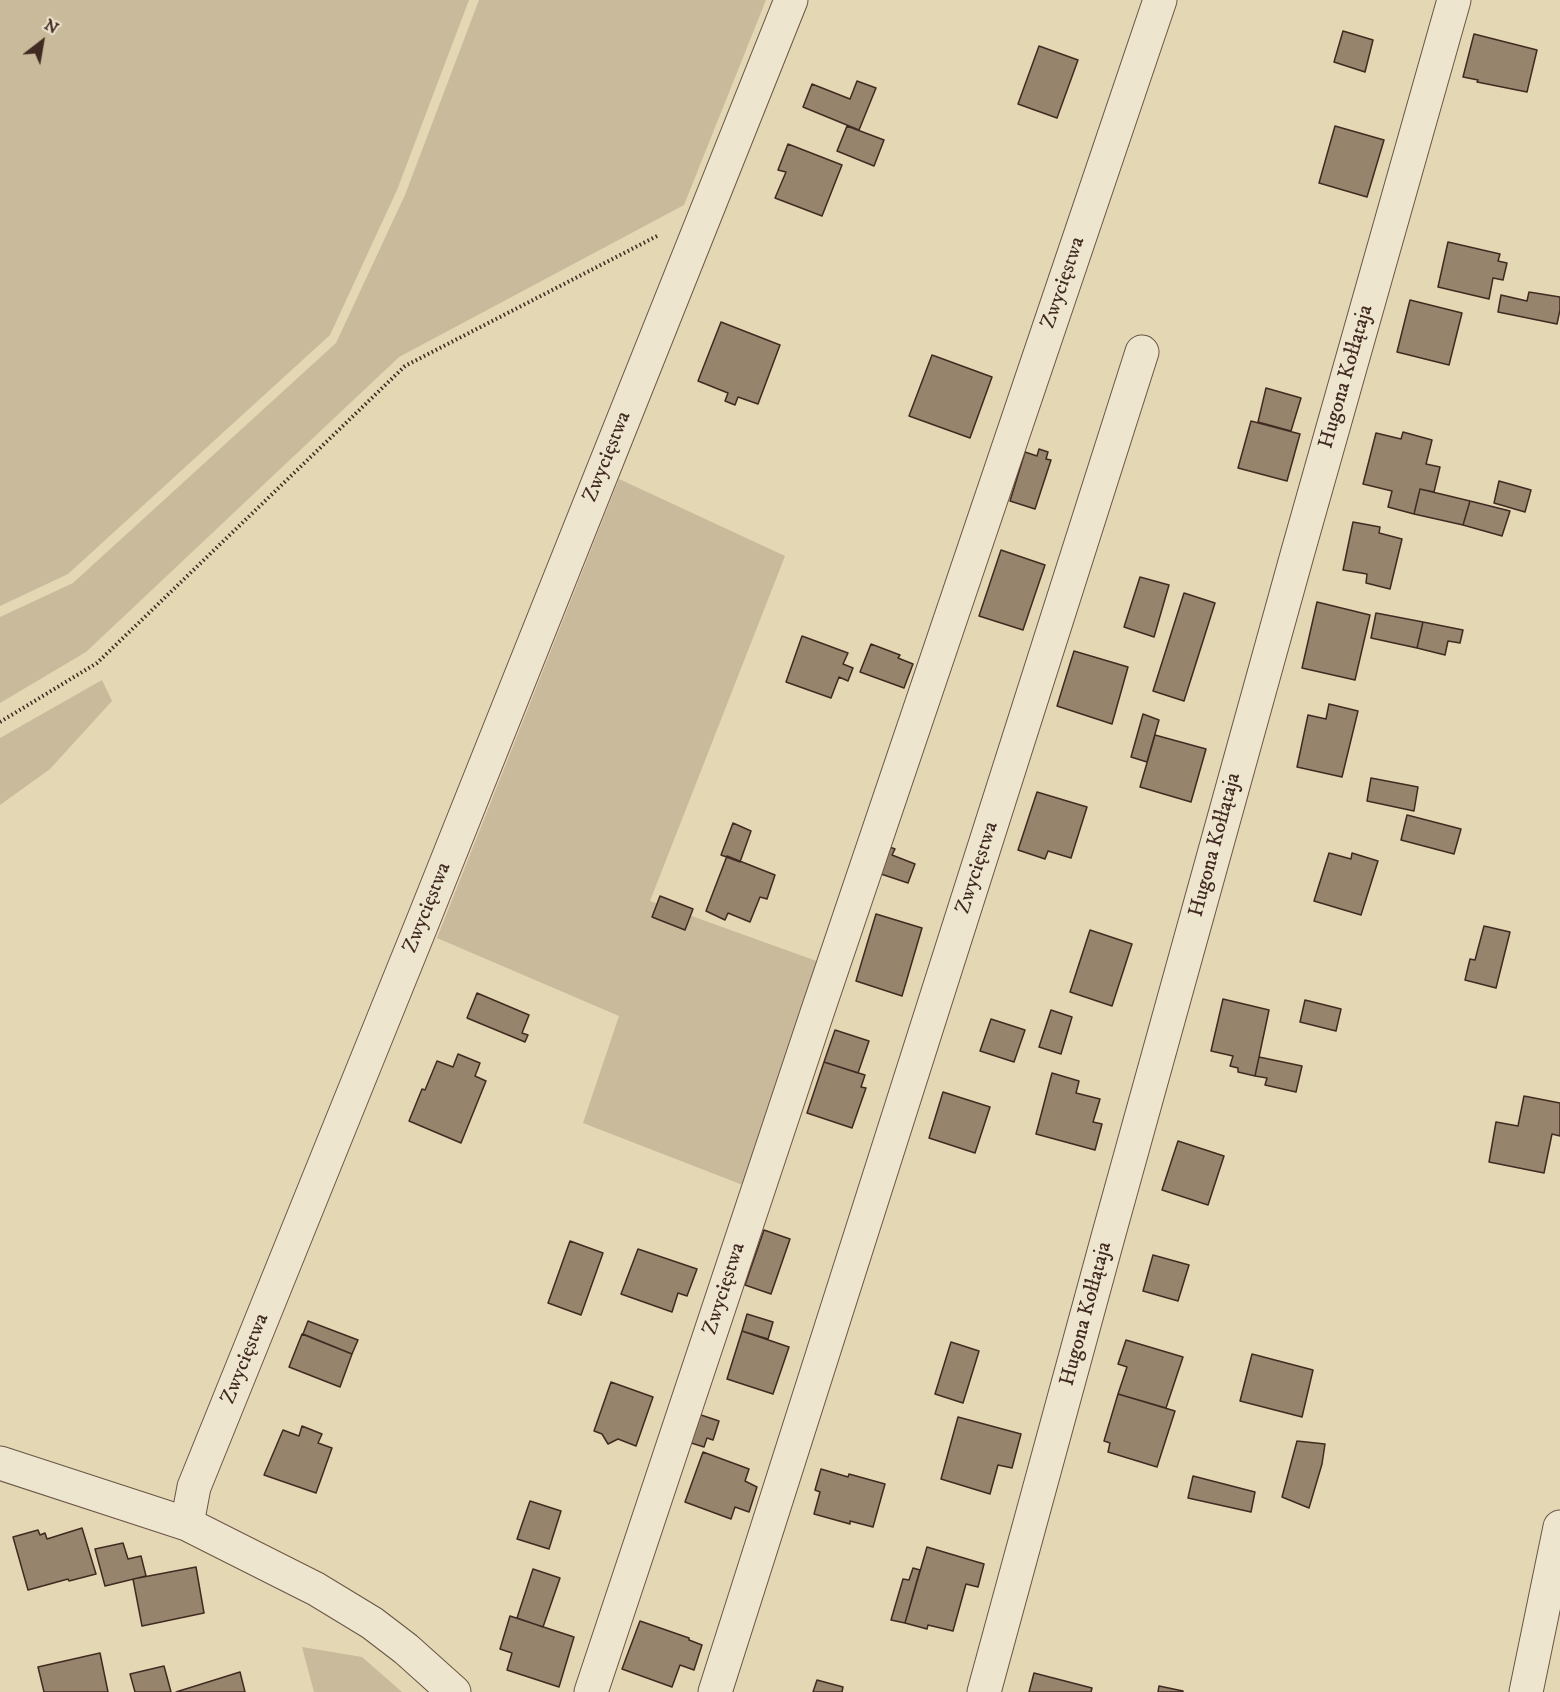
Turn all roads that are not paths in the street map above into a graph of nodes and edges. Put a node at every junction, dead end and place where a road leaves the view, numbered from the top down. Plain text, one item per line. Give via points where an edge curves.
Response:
1 (791, 0) edge
2 (1160, 0) edge
3 (1454, 0) edge
4 (1142, 352) dead end
5 (0, 1463) edge
6 (187, 1524) junction
7 (1560, 1527) edge
8 (454, 1692) edge
9 (591, 1692) edge
10 (715, 1692) edge
11 (984, 1692) edge
12 (1526, 1692) edge

1 - 6 street, Zwycięstwa via 194,1487
2 - 9 street, Zwycięstwa
3 - 11 street, Hugona Kołłątaja via 1293,567
4 - 10 street, Zwycięstwa
5 - 6 street
6 - 8 street via 316,1589 372,1623
7 - 12 street

